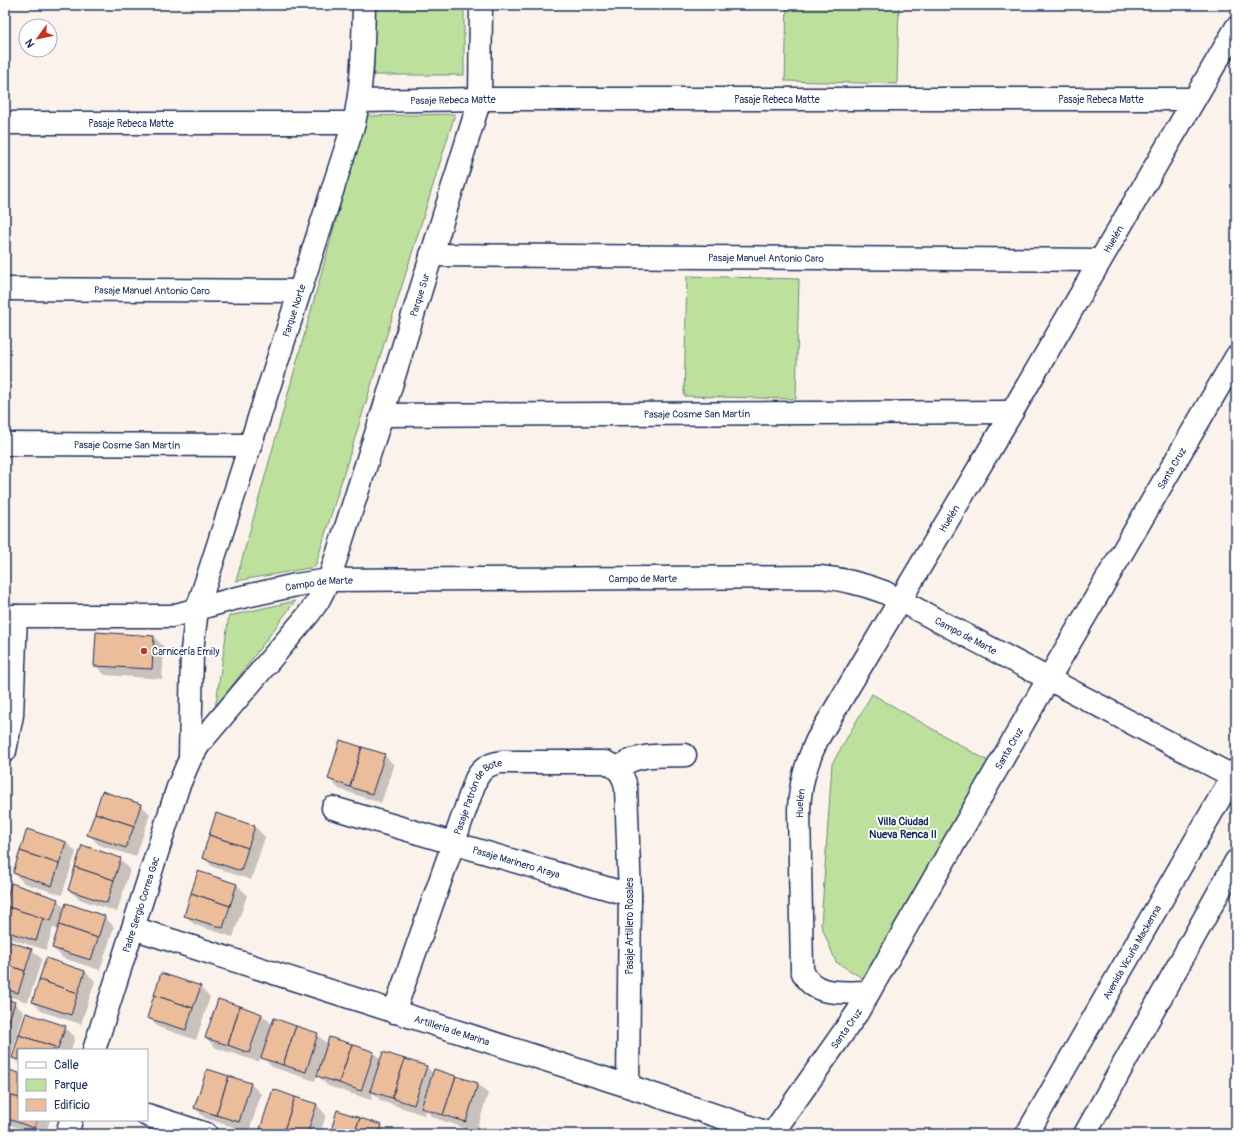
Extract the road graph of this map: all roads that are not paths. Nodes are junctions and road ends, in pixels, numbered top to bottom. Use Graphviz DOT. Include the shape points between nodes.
graph roads {
  1 [pos="364,5"];
  2 [pos="481,5"];
  3 [pos="1236,28"];
  4 [pos="480,99"];
  5 [pos="1194,99"];
  6 [pos="359,101"];
  7 [pos="354,122"];
  8 [pos="5,123"];
  9 [pos="431,255"];
  10 [pos="1100,260"];
  11 [pos="5,289"];
  12 [pos="299,291"];
  13 [pos="1236,357"];
  14 [pos="1012,412"];
  15 [pos="382,414"];
  16 [pos="5,444"];
  17 [pos="250,445"];
  18 [pos="329,580"];
  19 [pos="899,600"];
  20 [pos="197,610"];
  21 [pos="10,616"];
  22 [pos="1048,679"];
  23 [pos="5,752"];
  24 [pos="685,755"];
  25 [pos="190,759"];
  26 [pos="617,769"];
  27 [pos="1235,775"];
  28 [pos="333,808"];
  29 [pos="453,844"];
  30 [pos="1236,861"];
  31 [pos="630,895"];
  32 [pos="133,928"];
  33 [pos="869,992"];
  34 [pos="394,1012"];
  35 [pos="94,1049"];
  36 [pos="628,1086"];
  37 [pos="148,1115"];
  38 [pos="71,1121"];
  39 [pos="67,1134"];
  40 [pos="206,1134"];
  41 [pos="771,1134"];
  42 [pos="1027,1134"];
  43 [pos="1085,1134"];
  1 -- 6 [label="street, Parque Norte"];
  2 -- 4 [label="street, Parque Sur"];
  3 -- 5 [label="street, Huelén"];
  4 -- 5 [label="street, Pasaje Rebeca Matte"];
  4 -- 6 [label="street, Pasaje Rebeca Matte"];
  4 -- 9 [label="street, Parque Sur"];
  5 -- 10 [label="street, Huelén"];
  6 -- 7 [label="street, Parque Norte"];
  7 -- 8 [label="street, Pasaje Rebeca Matte"];
  7 -- 12 [label="street, Parque Norte"];
  9 -- 10 [label="street, Pasaje Manuel Antonio Caro"];
  9 -- 15 [label="street, Parque Sur"];
  10 -- 14 [label="street, Huelén"];
  11 -- 12 [label="street, Pasaje Manuel Antonio Caro"];
  12 -- 17 [label="street, Parque Norte"];
  13 -- 22 [label="street, Santa Cruz"];
  14 -- 15 [label="street, Pasaje Cosme San Martín"];
  14 -- 19 [label="street, Huelén"];
  15 -- 18 [label="street, Parque Sur"];
  16 -- 17 [label="street, Pasaje Cosme San Martín"];
  17 -- 20 [label="street, Parque Norte"];
  18 -- 19 [label="street, Campo de Marte" via="820,577 837,578 869,586"];
  18 -- 20 [label="street, Campo de Marte" via="233,599"];
  18 -- 25 [label="street, Padre Sergio Correa Gac" via="308,615 212,728"];
  19 -- 22 [label="street, Campo de Marte"];
  19 -- 33 [label="street, Huelén" via="817,740 804,772 800,791 804,976 816,988 826,991"];
  20 -- 21 [label="street, Campo de Marte" via="172,616"];
  20 -- 25 [label="street, Padre Sergio Correa Gac" via="192,650"];
  21 -- 23 [label="street" via="12,715"];
  22 -- 27 [label="street, Campo de Marte"];
  22 -- 33 [label="street, Santa Cruz"];
  24 -- 26 [label="street" via="639,757"];
  25 -- 32 [label="street, Padre Sergio Correa Gac" via="178,787"];
  26 -- 29 [label="street, Pasaje Patrón de Bote" via="598,761 493,763 480,772 476,779"];
  26 -- 31 [label="street, Pasaje Artillero Rosales" via="625,781 626,788"];
  27 -- 42 [label="street, Avenida Vicuña Mackenna"];
  28 -- 29 [label="street, Pasaje Marinero Araya"];
  29 -- 31 [label="street, Pasaje Marinero Araya"];
  29 -- 34 [label="street, Pasaje Patrón de Bote"];
  30 -- 43 [label="street"];
  31 -- 36 [label="street, Pasaje Artillero Rosales"];
  32 -- 34 [label="street, Artillería de Marina"];
  32 -- 35 [label="street, Padre Sergio Correa Gac"];
  33 -- 41 [label="street, Santa Cruz" via="857,1013"];
  34 -- 36 [label="street, Artillería de Marina"];
  36 -- 41 [label="street, Artillería de Marina"];
  37 -- 40 [label="street"];
  38 -- 39 [label="street"];
}
